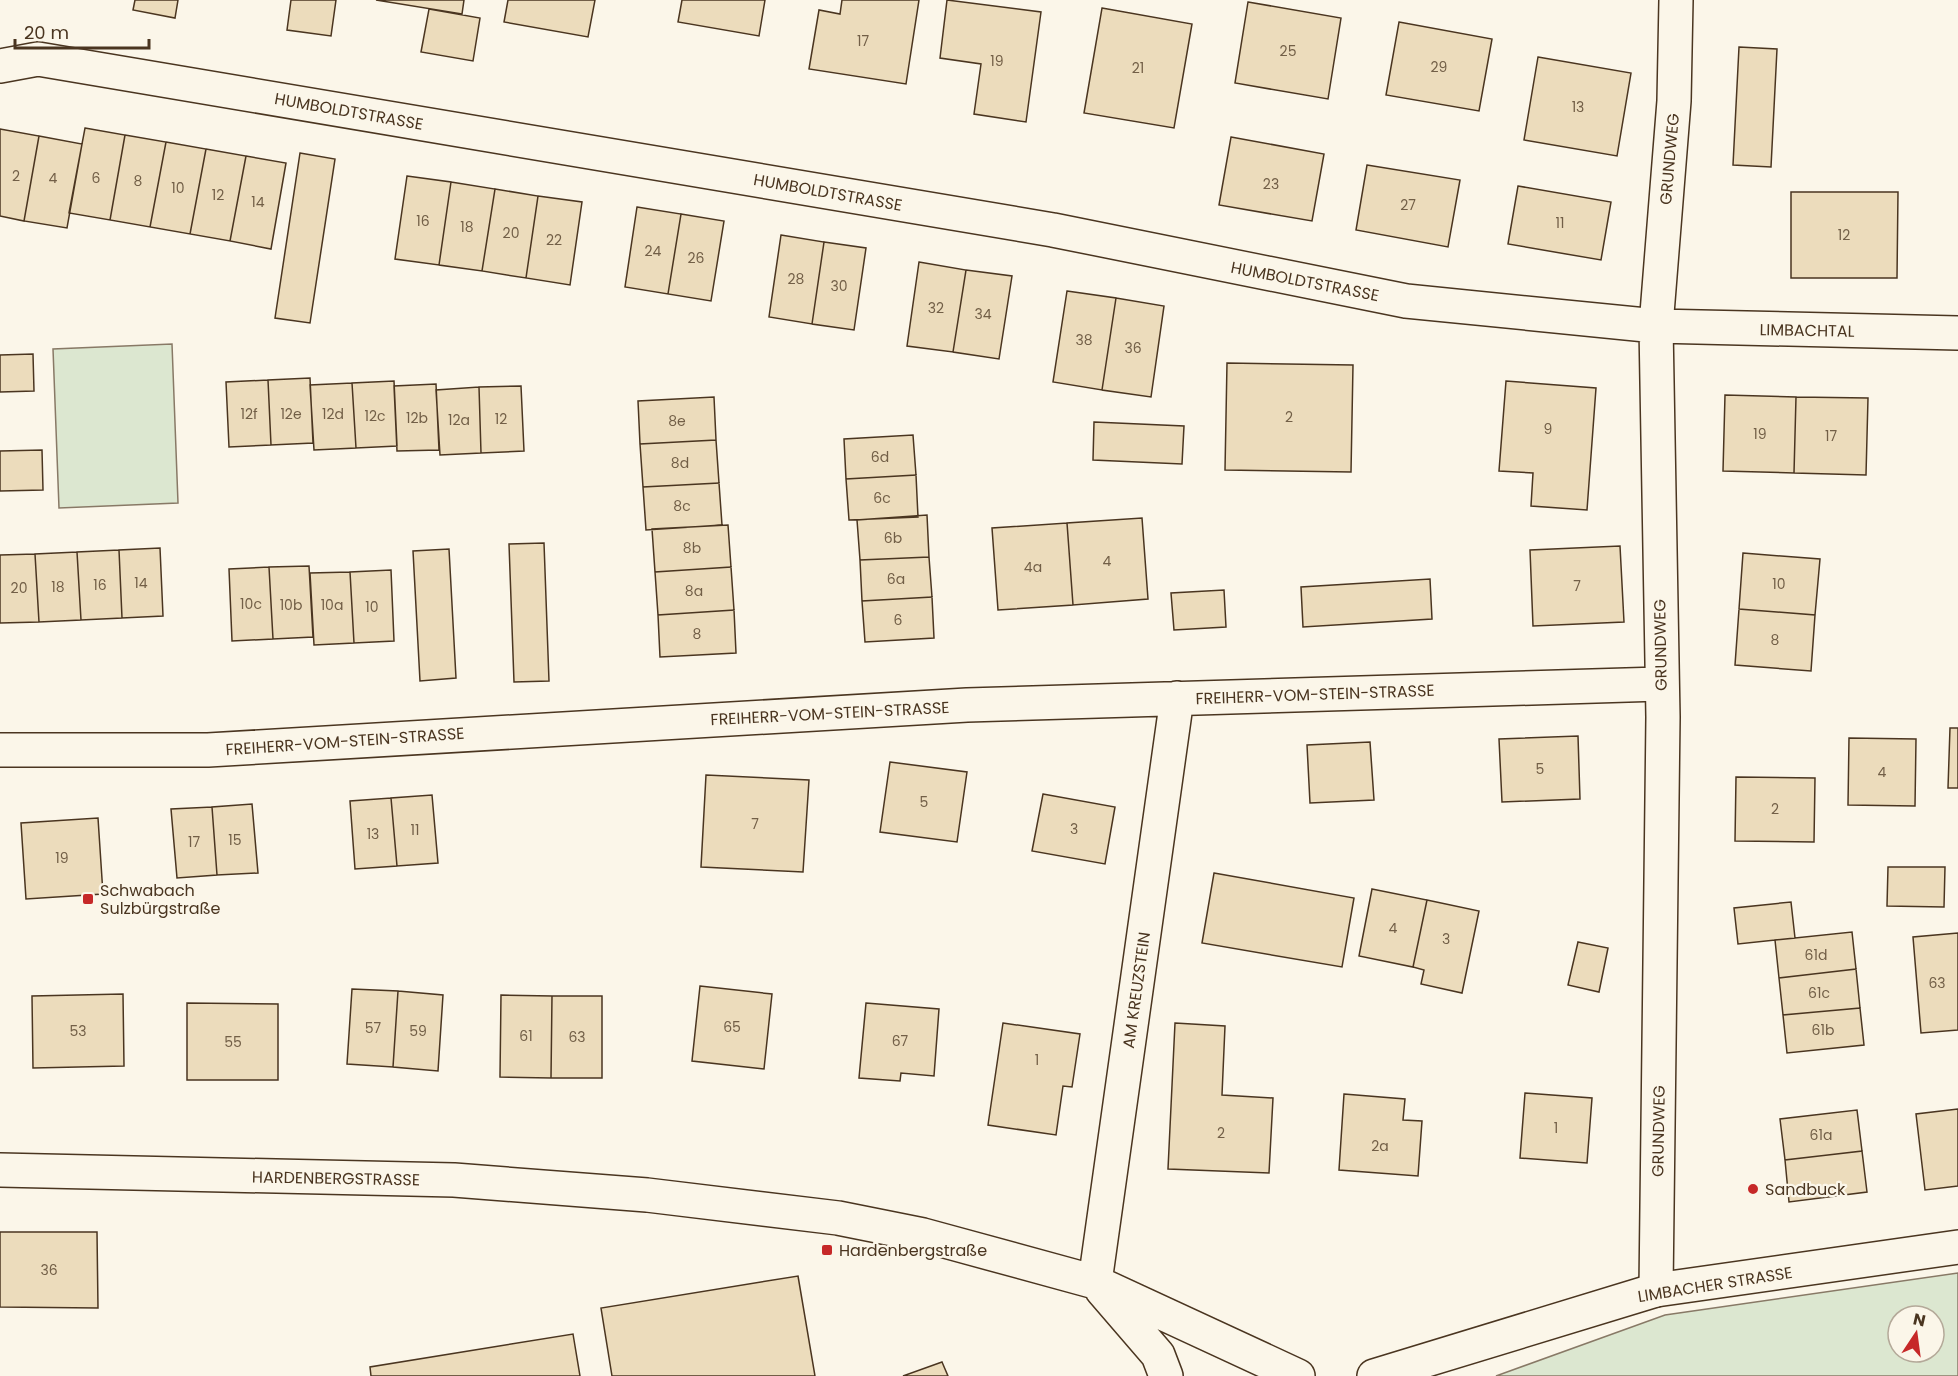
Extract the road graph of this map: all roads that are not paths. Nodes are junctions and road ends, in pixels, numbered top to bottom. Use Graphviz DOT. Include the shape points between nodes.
graph roads {
  1 [pos="1676,0"];
  2 [pos="0,66"];
  3 [pos="1656,326"];
  4 [pos="1958,333"];
  5 [pos="1660,684"];
  6 [pos="1177,698"];
  7 [pos="0,750"];
  8 [pos="0,1170"];
  9 [pos="1958,1247"];
  10 [pos="1095,1282"];
  11 [pos="1656,1290"];
  12 [pos="1166,1376"];
  13 [pos="1299,1376"];
  14 [pos="1374,1376"];
  1 -- 3 [label="street, GRUNDWEG" via="1674,101"];
  2 -- 3 [label="street, HUMBOLDTSTRASSE" via="38,59 50,61 1053,230 1406,301"];
  3 -- 4 [label="street, LIMBACHTAL"];
  3 -- 5 [label="street, GRUNDWEG"];
  5 -- 6 [label="street, FREIHERR-VOM-STEIN-STRASSE"];
  5 -- 11 [label="street, GRUNDWEG" via="1663,717"];
  6 -- 7 [label="street, FREIHERR-VOM-STEIN-STRASSE" via="943,706 208,750"];
  6 -- 10 [label="street, AM KREUZSTEIN"];
  8 -- 10 [label="street, HARDENBERGSTRASSE" via="454,1180 646,1195 848,1220 923,1235"];
  9 -- 11 [label="street, LIMBACHER STRASSE"];
  10 -- 12 [label="street" via="1158,1355"];
  10 -- 13 [label="street, HARDENBERGSTRASSE"];
  11 -- 14 [label="street, LIMBACHER STRASSE"];
}
